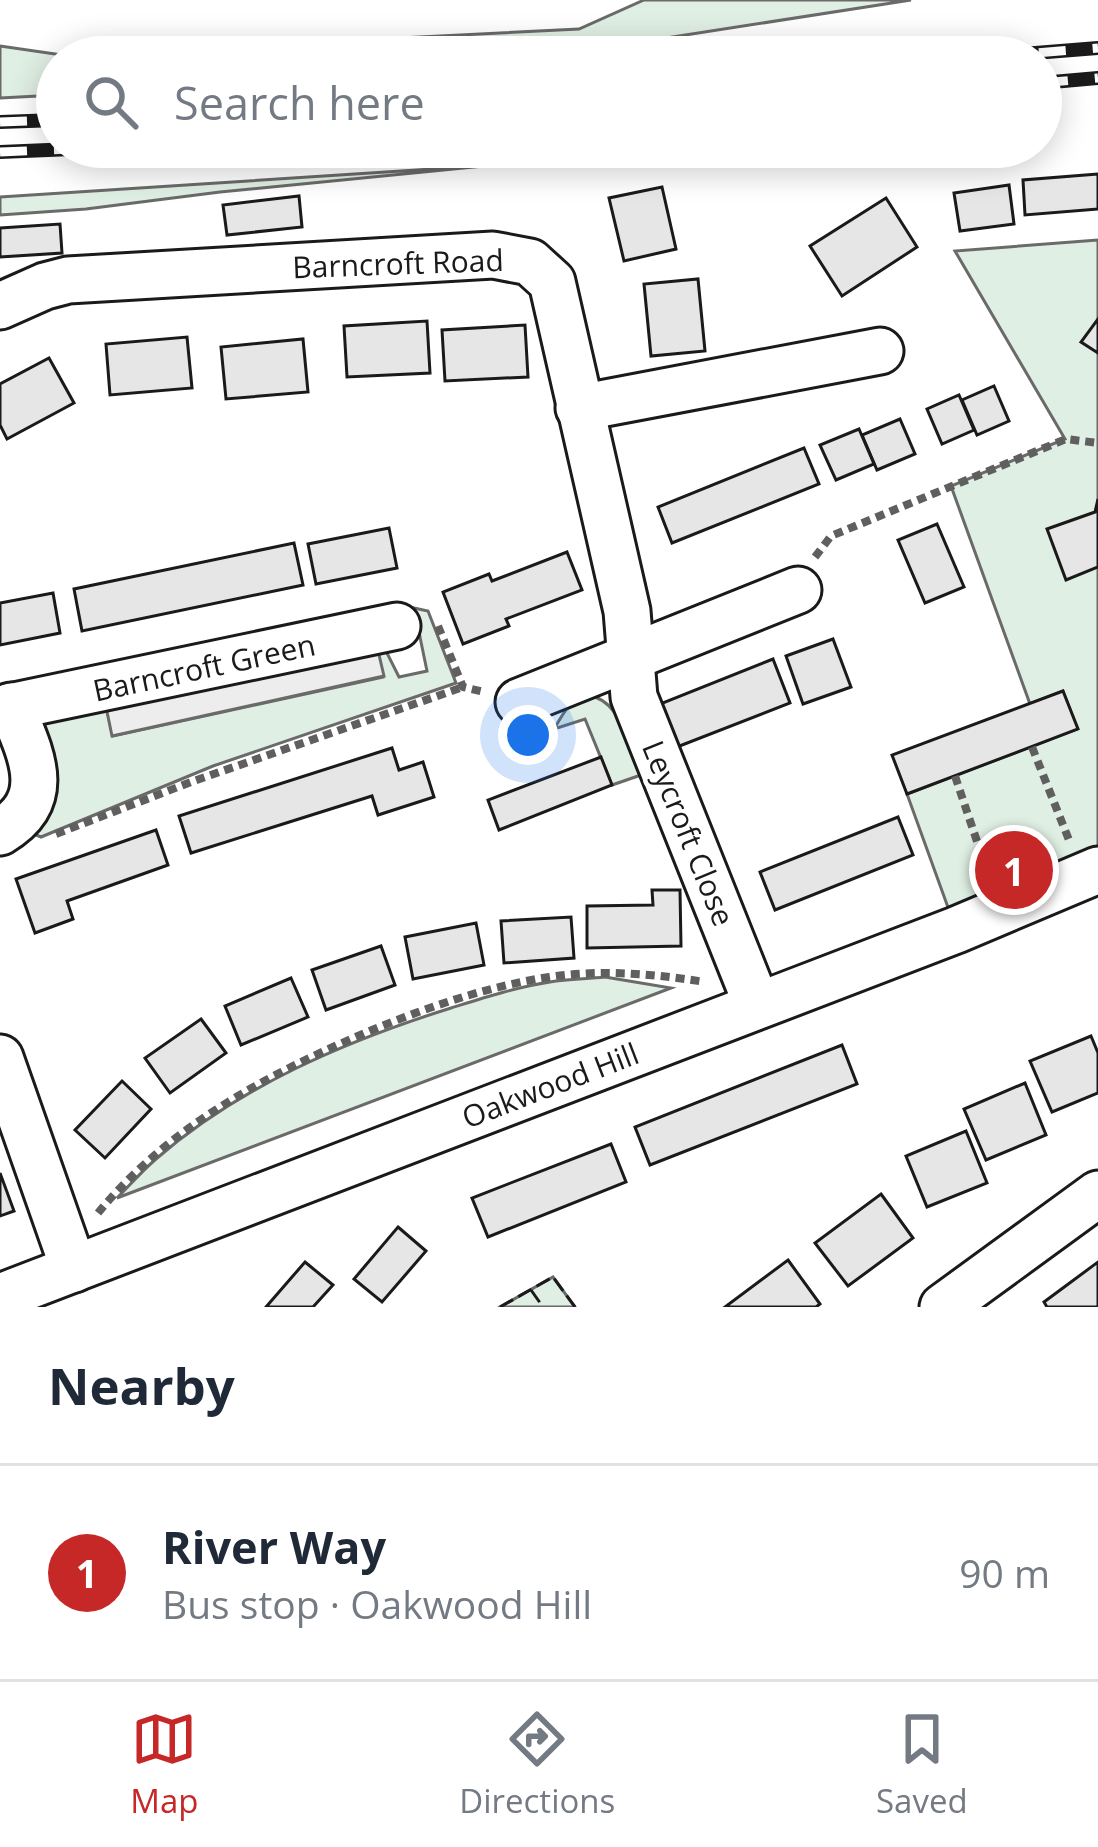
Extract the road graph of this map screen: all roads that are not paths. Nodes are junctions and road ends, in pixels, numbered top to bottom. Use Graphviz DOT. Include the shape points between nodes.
graph roads {
  1 [pos="0,306"];
  2 [pos="880,351"];
  3 [pos="578,408"];
  4 [pos="798,590"];
  5 [pos="397,626"];
  6 [pos="631,658"];
  7 [pos="519,702"];
  8 [pos="5,707"];
  9 [pos="3,831"];
  10 [pos="1091,873"];
  11 [pos="758,1005"];
  12 [pos="0,1058"];
  13 [pos="1098,1194"];
  14 [pos="74,1269"];
  15 [pos="0,1297"];
  16 [pos="943,1307"];
  1 -- 3 [label="street, Barncroft Road" via="68,280 493,255 530,262 552,282"];
  2 -- 3 [label="street"];
  3 -- 6 [label="street, Barncroft Road" via="627,610"];
  4 -- 6 [label="street"];
  5 -- 8 [label="street, Barncroft Green"];
  6 -- 7 [label="street"];
  6 -- 11 [label="street, Leycroft Close" via="634,697"];
  8 -- 9 [label="street, Barncroft Green" via="33,758 35,784 26,809"];
  10 -- 11 [label="street, Oakwood Hill"];
  11 -- 14 [label="street, Oakwood Hill"];
  12 -- 14 [label="street"];
  13 -- 16 [label="street"];
  14 -- 15 [label="street, Oakwood Hill"];
}
